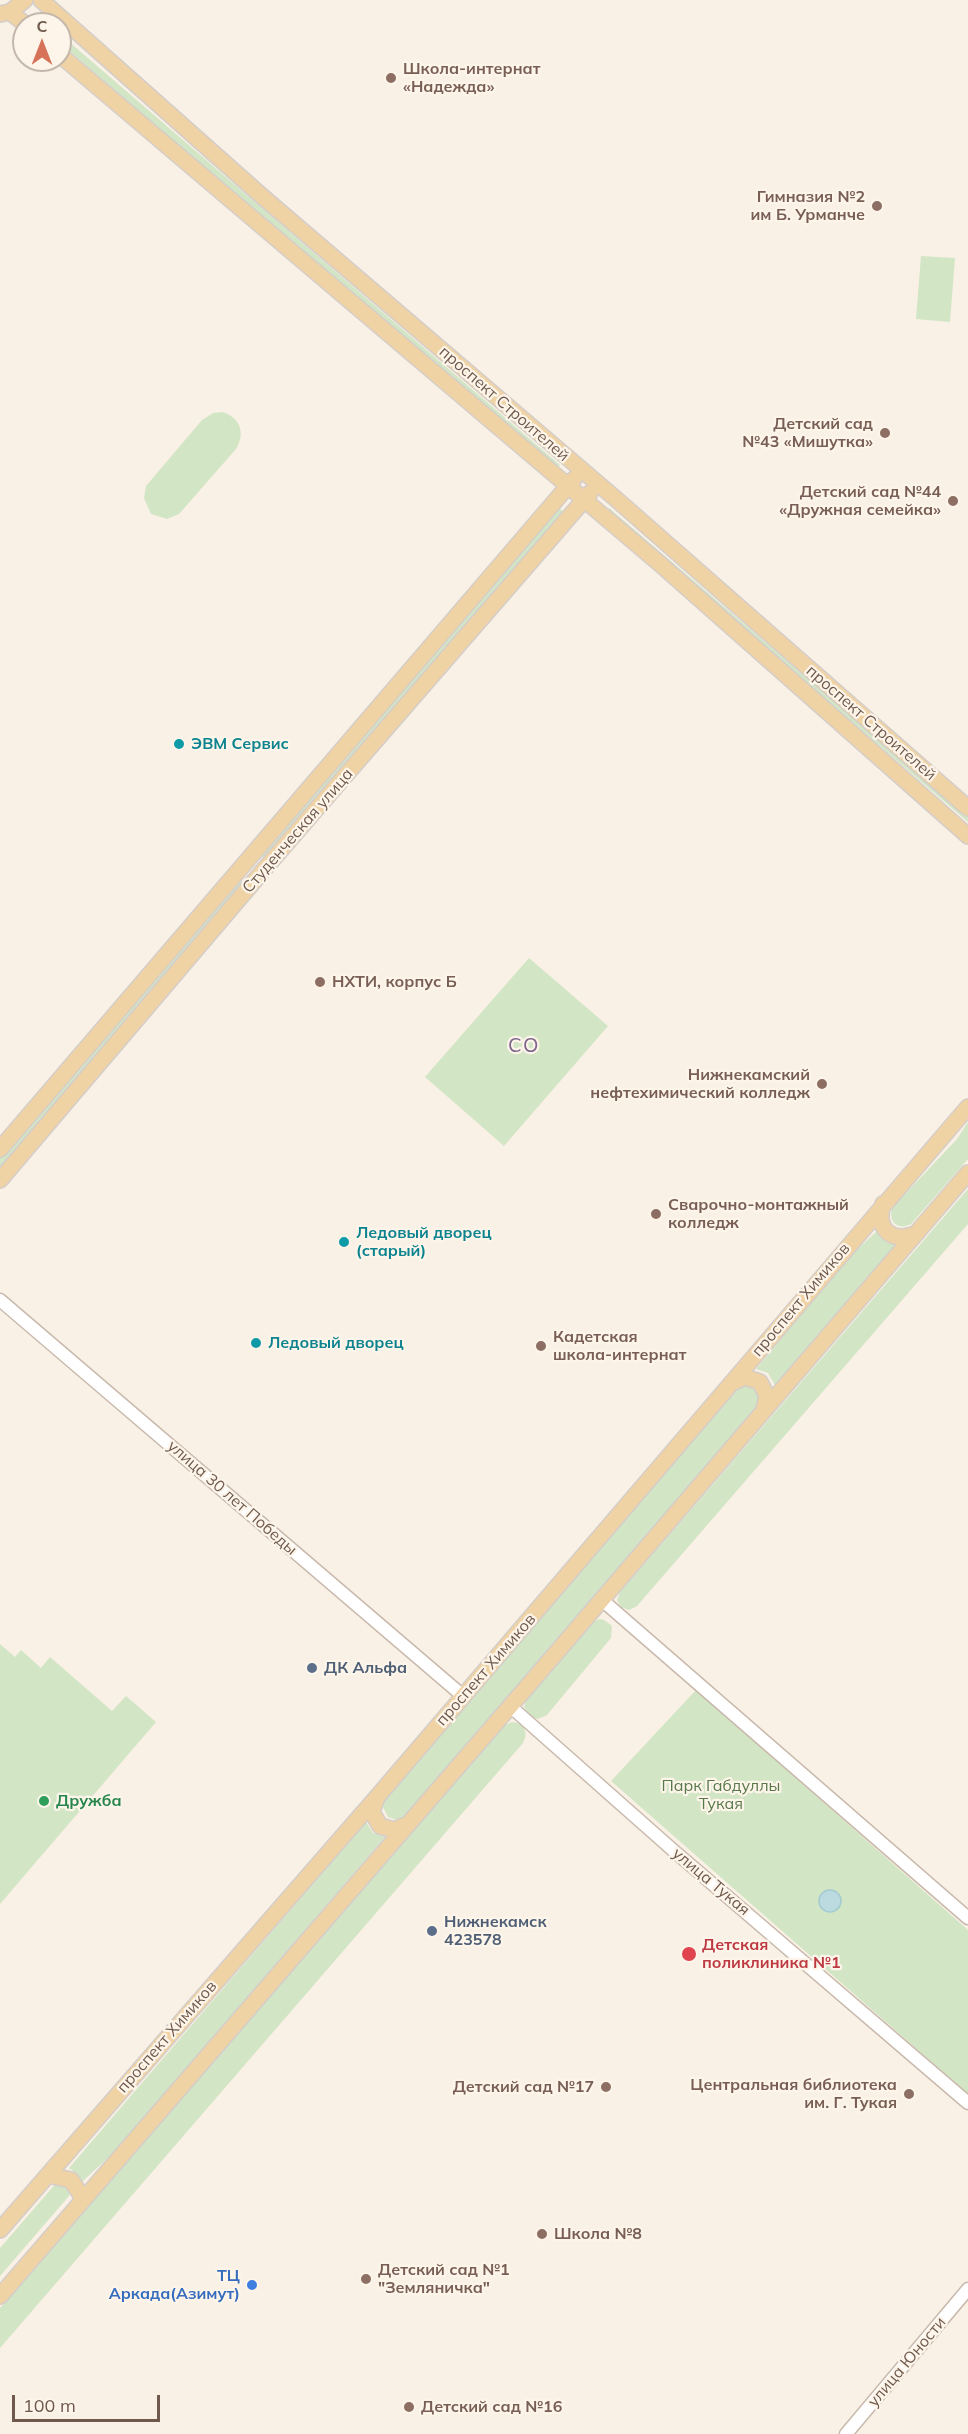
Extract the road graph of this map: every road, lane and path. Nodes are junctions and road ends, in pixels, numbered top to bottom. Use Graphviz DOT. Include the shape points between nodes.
graph roads {
  1 [pos="26,0"];
  2 [pos="41,0"];
  3 [pos="5,13"];
  4 [pos="72,65"];
  5 [pos="581,470"];
  6 [pos="598,484"];
  7 [pos="568,486"];
  8 [pos="585,500"];
  9 [pos="968,808"];
  10 [pos="968,836"];
  11 [pos="252,856"];
  12 [pos="267,866"];
  13 [pos="239,872"];
  14 [pos="254,882"];
  15 [pos="968,1107"];
  16 [pos="0,1149"];
  17 [pos="968,1173"];
  18 [pos="0,1180"];
  19 [pos="883,1204"];
  20 [pos="917,1233"];
  21 [pos="0,1300"];
  22 [pos="730,1384"];
  23 [pos="763,1412"];
  24 [pos="602,1600"];
  25 [pos="463,1696"];
  26 [pos="510,1706"];
  27 [pos="377,1797"];
  28 [pos="408,1823"];
  29 [pos="968,1918"];
  30 [pos="968,2103"];
  31 [pos="48,2175"];
  32 [pos="81,2201"];
  33 [pos="0,2230"];
  34 [pos="968,2289"];
  35 [pos="0,2296"];
  36 [pos="846,2434"];
  1 -- 3 [label="main road"];
  2 -- 5 [label="main road, проспект Строителей"];
  4 -- 7 [label="main road, проспект Строителей"];
  5 -- 6 [label="main road, проспект Строителей"];
  5 -- 7 [label="main road, Студенческая улица"];
  6 -- 8 [label="main road, Студенческая улица"];
  6 -- 9 [label="main road, проспект Строителей"];
  7 -- 8 [label="main road, проспект Строителей"];
  7 -- 11 [label="main road, Студенческая улица"];
  8 -- 10 [label="main road, проспект Строителей"];
  8 -- 12 [label="main road, Студенческая улица"];
  11 -- 12 [label="main road"];
  11 -- 13 [label="main road, Студенческая улица"];
  12 -- 14 [label="main road, Студенческая улица"];
  13 -- 14 [label="main road" via="252,876"];
  13 -- 16 [label="main road, Студенческая улица"];
  14 -- 18 [label="main road, Студенческая улица"];
  15 -- 19 [label="main road, проспект Химиков"];
  17 -- 20 [label="main road"];
  19 -- 20 [label="main road" via="880,1217 888,1232 899,1238"];
  19 -- 22 [label="main road, проспект Химиков"];
  20 -- 23 [label="main road"];
  21 -- 25 [label="street, улица 30 лет Победы"];
  22 -- 23 [label="main road" via="745,1377 760,1382 767,1396"];
  22 -- 25 [label="main road, проспект Химиков"];
  23 -- 24 [label="main road"];
  24 -- 26 [label="main road"];
  24 -- 29 [label="street"];
  25 -- 27 [label="main road, проспект Химиков"];
  26 -- 28 [label="main road"];
  26 -- 30 [label="street, улица Тукая"];
  27 -- 28 [label="main road" via="372,1812 380,1826 394,1830"];
  27 -- 31 [label="main road, проспект Химиков"];
  28 -- 32 [label="main road"];
  31 -- 32 [label="main road" via="71,2180 81,2194"];
  31 -- 33 [label="main road, проспект Химиков"];
  32 -- 35 [label="main road"];
  34 -- 36 [label="street, улица Юности"];
}
